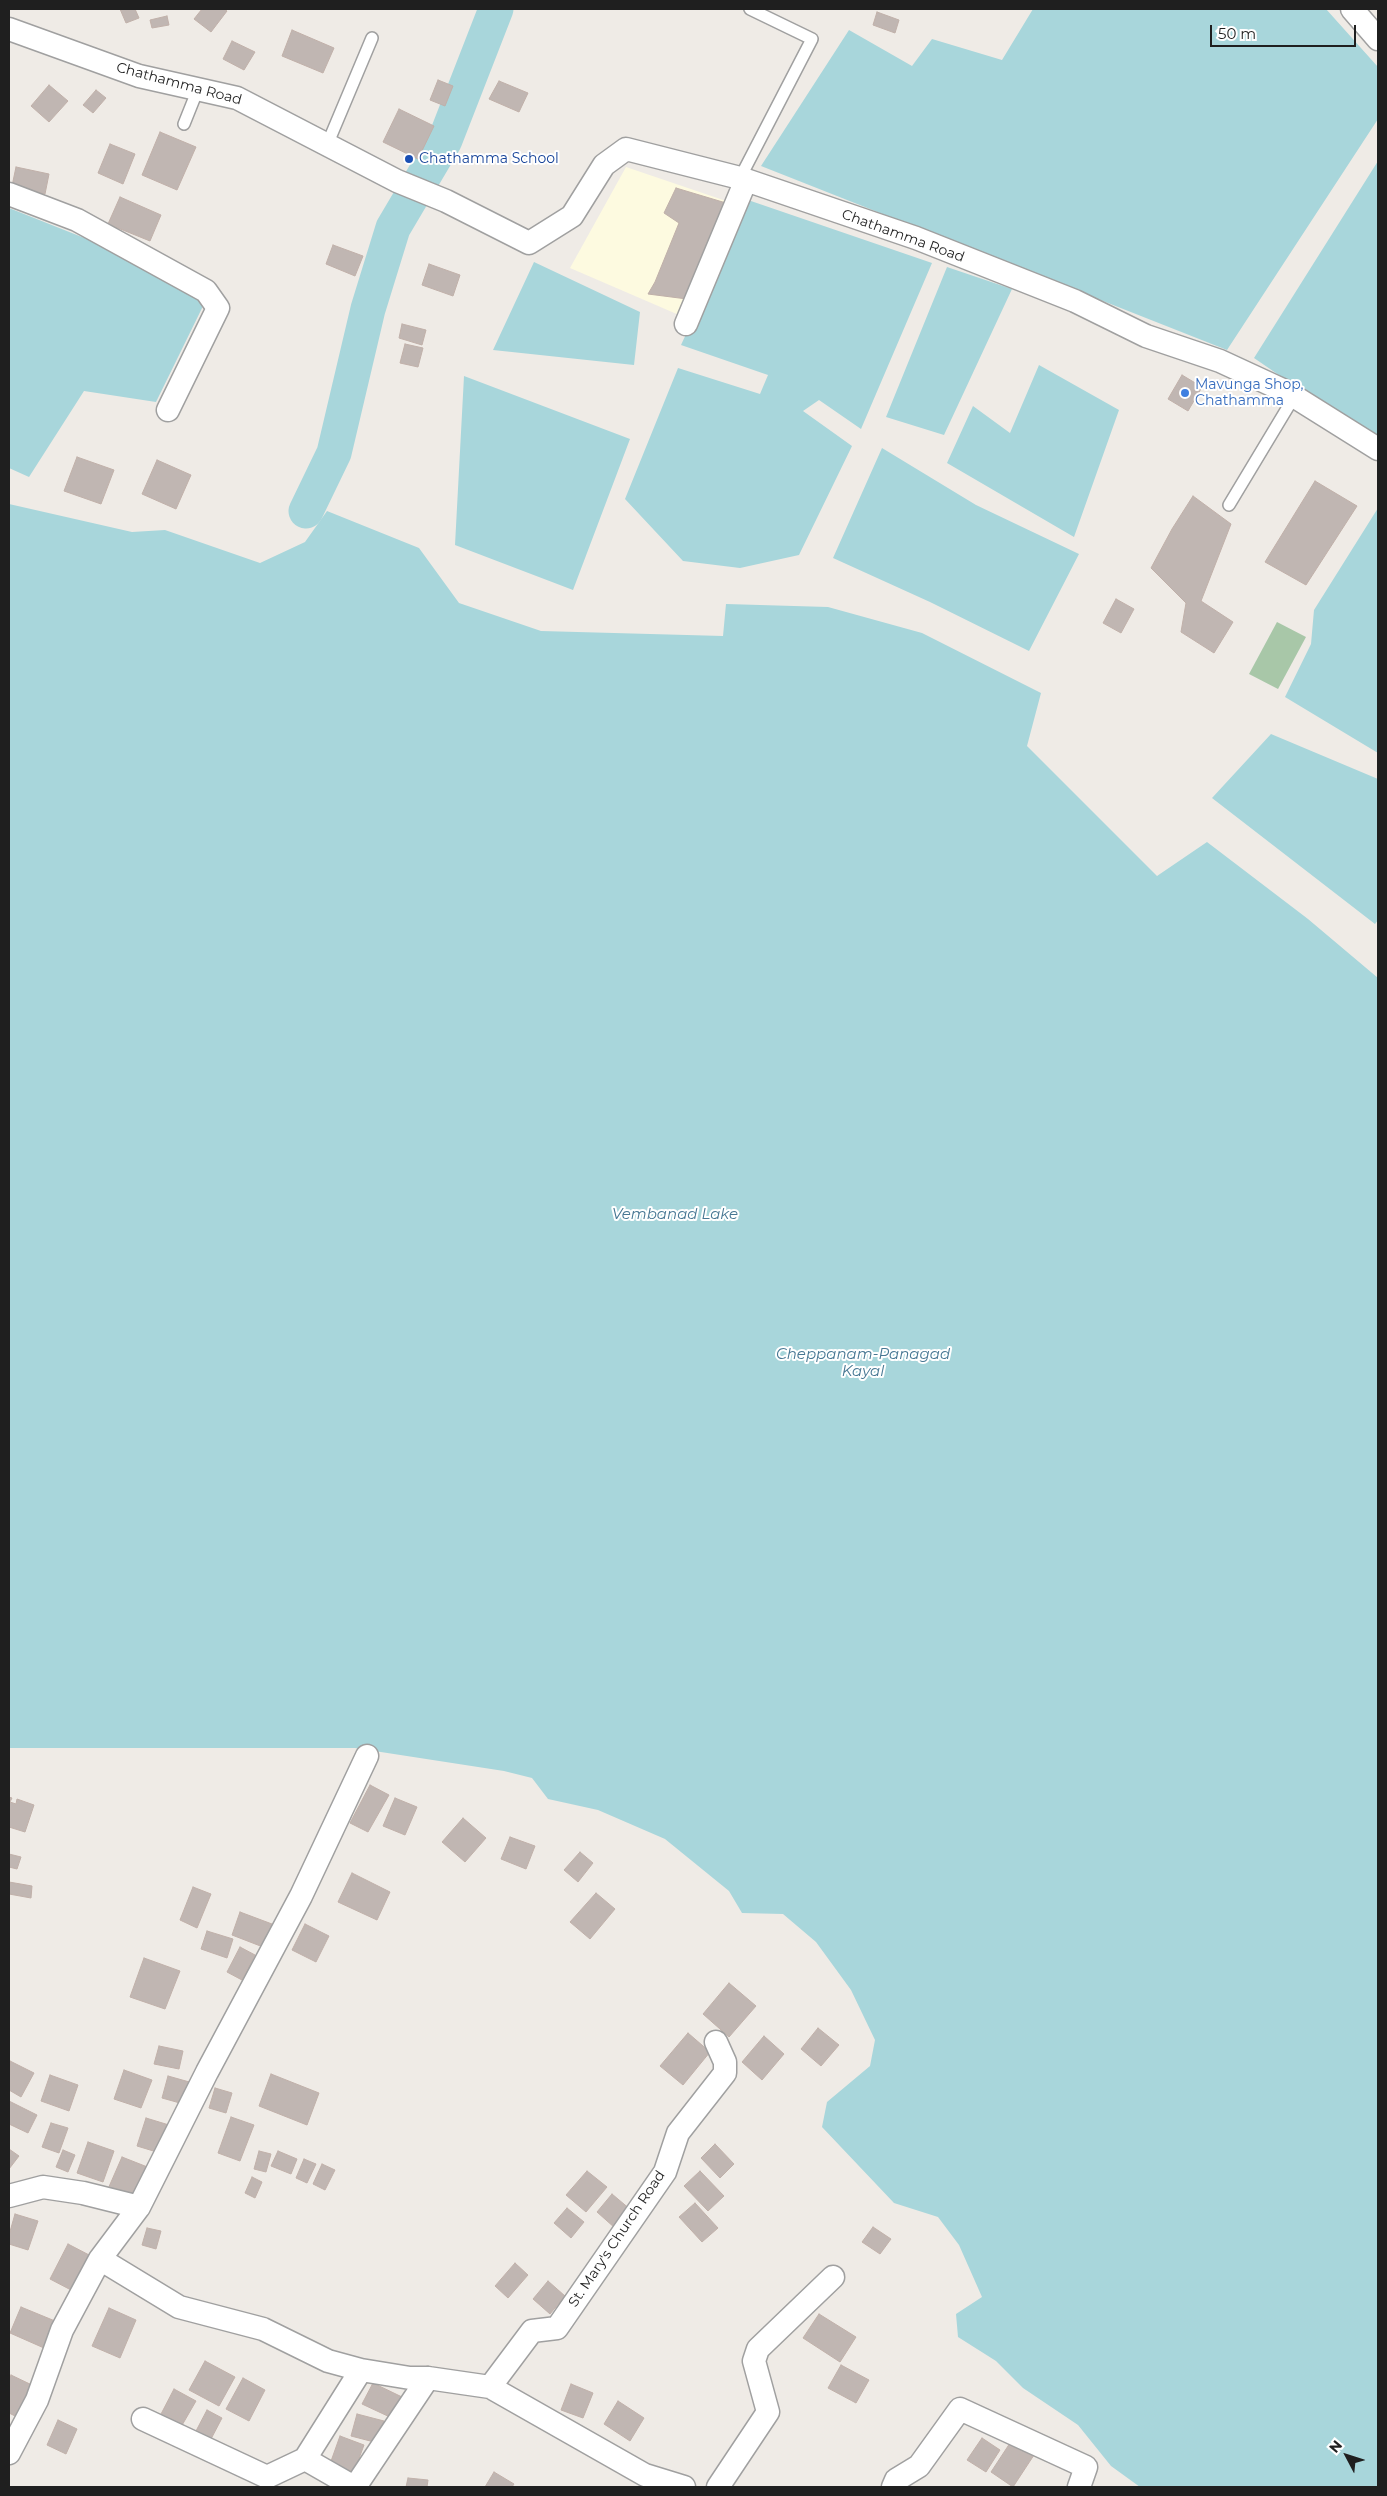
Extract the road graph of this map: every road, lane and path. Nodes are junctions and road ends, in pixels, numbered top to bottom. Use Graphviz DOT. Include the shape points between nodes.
graph roads {
  1 [pos="750,9"];
  2 [pos="1352,9"];
  3 [pos="9,29"];
  4 [pos="372,38"];
  5 [pos="1378,39"];
  6 [pos="198,89"];
  7 [pos="184,124"];
  8 [pos="327,145"];
  9 [pos="743,179"];
  10 [pos="9,194"];
  11 [pos="686,324"];
  12 [pos="1294,397"];
  13 [pos="168,410"];
  14 [pos="1378,449"];
  15 [pos="1229,505"];
  16 [pos="367,1756"];
  17 [pos="716,2042"];
  18 [pos="9,2196"];
  19 [pos="139,2208"];
  20 [pos="100,2259"];
  21 [pos="833,2277"];
  22 [pos="361,2370"];
  23 [pos="428,2378"];
  24 [pos="490,2387"];
  25 [pos="143,2419"];
  26 [pos="9,2453"];
  27 [pos="304,2460"];
  28 [pos="1082,2477"];
  29 [pos="355,2487"];
  30 [pos="684,2487"];
  31 [pos="718,2487"];
  32 [pos="893,2487"];
  1 -- 9 [label="lane" via="812,39"];
  2 -- 5 [label="street"];
  3 -- 6 [label="street, Chathamma Road" via="139,76"];
  4 -- 8 [label="lane"];
  6 -- 7 [label="lane"];
  6 -- 8 [label="street, Chathamma Road" via="238,98"];
  8 -- 9 [label="street, Chathamma Road" via="529,243 572,216 604,165 626,148"];
  9 -- 11 [label="street"];
  9 -- 12 [label="street, Chathamma Road" via="916,238 1075,301 1146,336 1220,360"];
  10 -- 13 [label="street" via="77,220 206,291 218,308"];
  12 -- 14 [label="street, Chathamma Road"];
  12 -- 15 [label="lane"];
  16 -- 19 [label="street" via="301,1896"];
  17 -- 24 [label="street, St. Mary's Church Road" via="725,2062 725,2073 678,2133 665,2172 557,2328 532,2331"];
  18 -- 19 [label="street" via="43,2187 83,2193"];
  19 -- 20 [label="street"];
  20 -- 22 [label="street" via="179,2307 263,2329 328,2361"];
  20 -- 26 [label="street" via="62,2330 37,2400"];
  21 -- 31 [label="street" via="758,2349 754,2360 768,2412"];
  22 -- 23 [label="street"];
  22 -- 27 [label="street"];
  23 -- 24 [label="street"];
  23 -- 29 [label="street"];
  24 -- 30 [label="street" via="645,2475"];
  25 -- 27 [label="street" via="267,2477"];
  27 -- 29 [label="street"];
  28 -- 32 [label="street" via="960,2409 919,2466 896,2480"];
}
